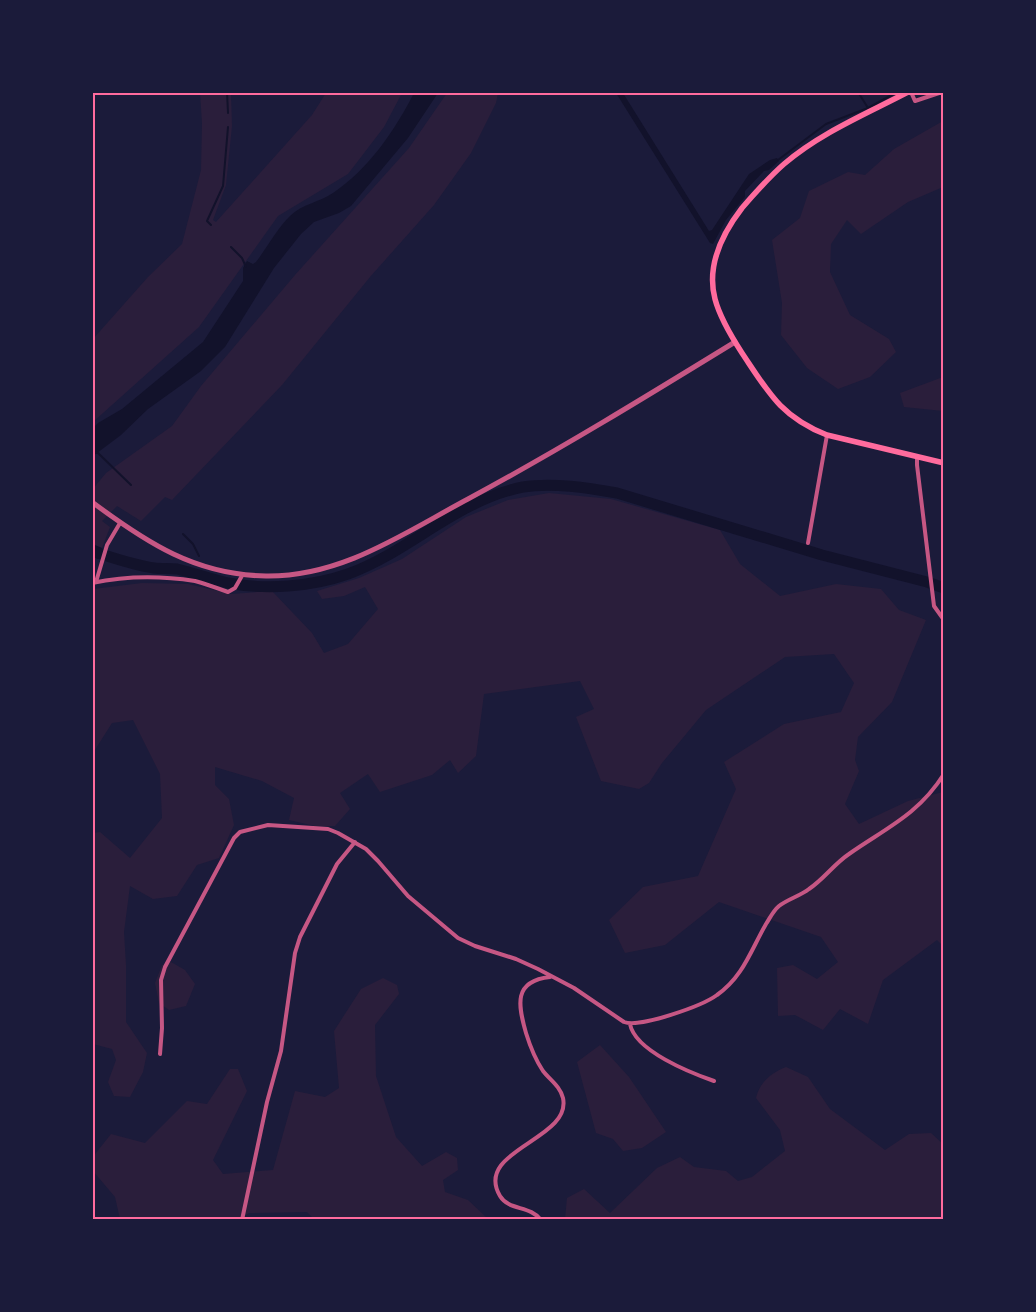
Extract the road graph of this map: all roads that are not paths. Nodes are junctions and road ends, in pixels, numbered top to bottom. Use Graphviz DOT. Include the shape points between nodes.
graph roads {
  1 [pos="910,92"];
  2 [pos="942,92"];
  3 [pos="735,342"];
  4 [pos="827,435"];
  5 [pos="917,458"];
  6 [pos="944,463"];
  7 [pos="92,502"];
  8 [pos="120,523"];
  9 [pos="808,543"];
  10 [pos="242,577"];
  11 [pos="94,583"];
  12 [pos="944,620"];
  13 [pos="944,774"];
  14 [pos="355,842"];
  15 [pos="551,977"];
  16 [pos="630,1024"];
  17 [pos="160,1054"];
  18 [pos="714,1082"];
  19 [pos="242,1220"];
  20 [pos="541,1220"];
  1 -- 2 [label="street" via="916,101"];
  1 -- 3 [label="main road" via="803,150 760,187 730,223 716,253 713,279 715,298"];
  3 -- 4 [label="main road" via="780,407 794,419"];
  3 -- 10 [label="street" via="564,445 368,553 334,566 294,575"];
  4 -- 5 [label="main road"];
  4 -- 9 [label="street"];
  5 -- 6 [label="main road"];
  5 -- 12 [label="street" via="934,606"];
  7 -- 8 [label="street"];
  8 -- 10 [label="street" via="172,554"];
  8 -- 11 [label="street"];
  10 -- 11 [label="street" via="228,592 172,578"];
  13 -- 16 [label="street" via="934,790 901,821 848,854 808,890 778,906 739,974 726,988 696,1006 647,1022"];
  14 -- 15 [label="street" via="378,861 408,896 458,938 516,959"];
  14 -- 17 [label="street" via="328,829 278,825 258,826 240,832 234,838 165,966 161,980"];
  14 -- 19 [label="street" via="337,864 295,953 282,1051 267,1102"];
  15 -- 16 [label="street"];
  15 -- 20 [label="street" via="539,978 527,985 520,996 520,1010 537,1061 563,1096 562,1111 550,1127 506,1160 495,1177 504,1201 533,1212"];
  16 -- 18 [label="street" via="633,1035 647,1048"];
}
